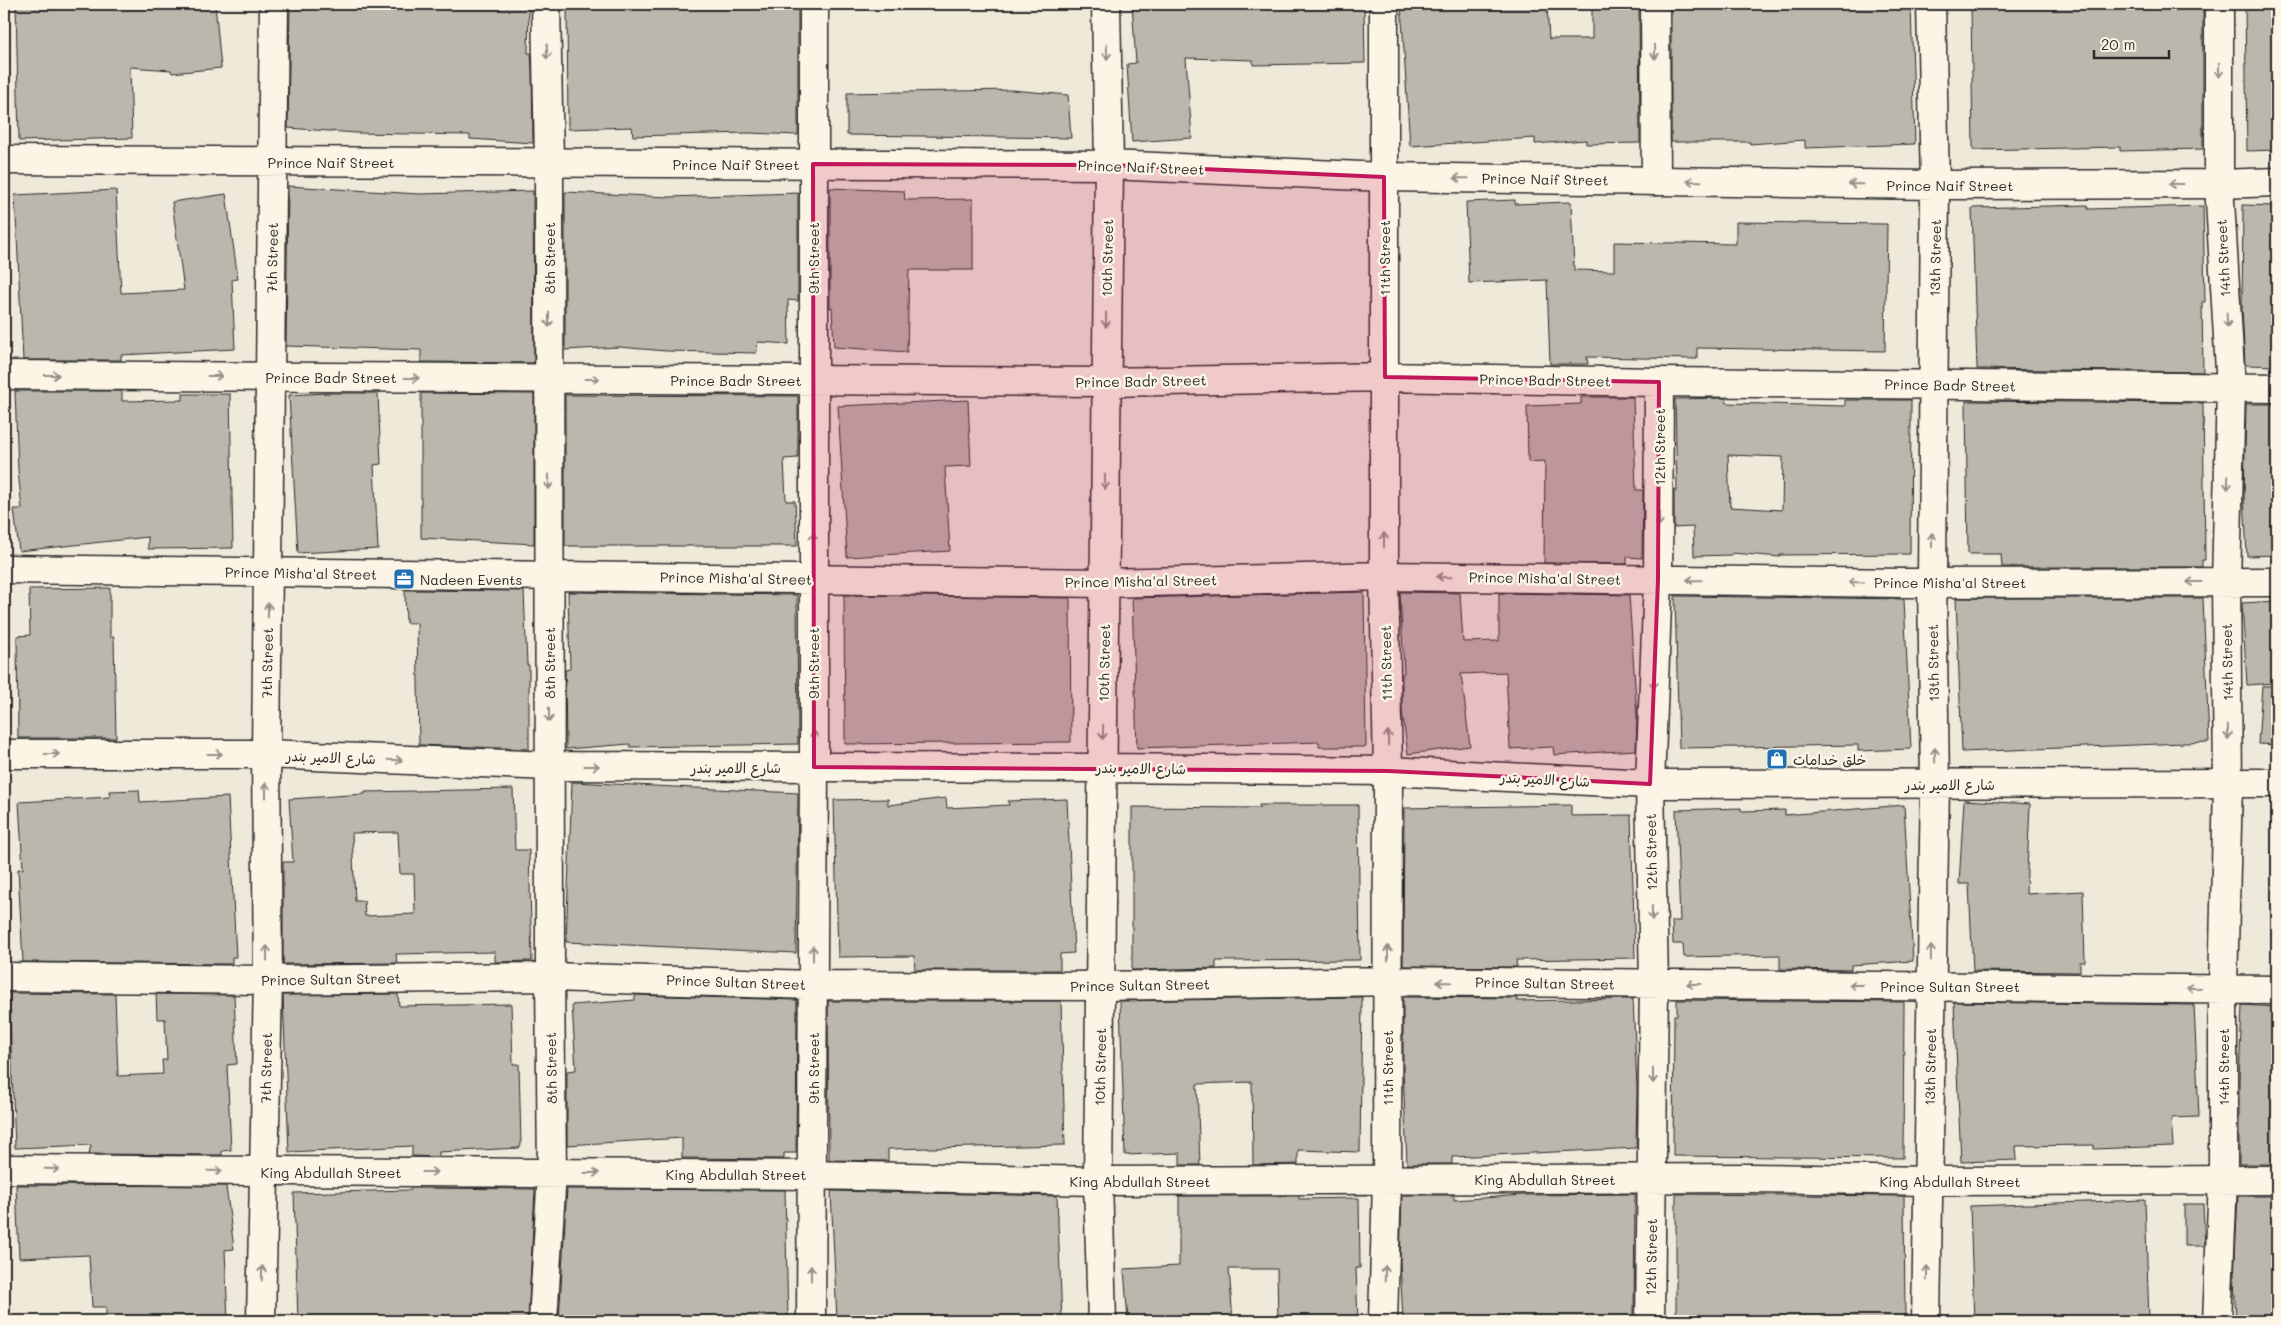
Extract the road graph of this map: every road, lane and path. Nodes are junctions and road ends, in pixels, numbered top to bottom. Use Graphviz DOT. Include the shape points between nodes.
graph roads {
  1 [pos="274,4"];
  2 [pos="546,4"];
  3 [pos="814,4"];
  4 [pos="1106,4"];
  5 [pos="1384,4"];
  6 [pos="1655,4"];
  7 [pos="1931,4"];
  8 [pos="2219,4"];
  9 [pos="4,160"];
  10 [pos="273,162"];
  11 [pos="549,163"];
  12 [pos="813,164"];
  13 [pos="1108,165"];
  14 [pos="1384,177"];
  15 [pos="1656,181"];
  16 [pos="2277,182"];
  17 [pos="2219,184"];
  18 [pos="1936,185"];
  19 [pos="4,375"];
  20 [pos="270,377"];
  21 [pos="1385,377"];
  22 [pos="549,378"];
  23 [pos="813,381"];
  24 [pos="1105,382"];
  25 [pos="1659,382"];
  26 [pos="1933,385"];
  27 [pos="2231,388"];
  28 [pos="2277,388"];
  29 [pos="4,569"];
  30 [pos="269,572"];
  31 [pos="549,576"];
  32 [pos="1384,576"];
  33 [pos="813,579"];
  34 [pos="1658,580"];
  35 [pos="1932,581"];
  36 [pos="2226,582"];
  37 [pos="2277,582"];
  38 [pos="1105,583"];
  39 [pos="4,754"];
  40 [pos="266,754"];
  41 [pos="549,766"];
  42 [pos="814,767"];
  43 [pos="1103,768"];
  44 [pos="1388,771"];
  45 [pos="2277,783"];
  46 [pos="1650,784"];
  47 [pos="1935,784"];
  48 [pos="2228,784"];
  49 [pos="4,977"];
  50 [pos="550,977"];
  51 [pos="268,980"];
  52 [pos="1388,981"];
  53 [pos="1654,984"];
  54 [pos="813,985"];
  55 [pos="1100,986"];
  56 [pos="1931,986"];
  57 [pos="2223,988"];
  58 [pos="2277,990"];
  59 [pos="4,1169"];
  60 [pos="265,1172"];
  61 [pos="552,1173"];
  62 [pos="812,1175"];
  63 [pos="1652,1178"];
  64 [pos="2223,1180"];
  65 [pos="2277,1180"];
  66 [pos="1098,1181"];
  67 [pos="1387,1181"];
  68 [pos="1928,1181"];
  69 [pos="261,1321"];
  70 [pos="543,1321"];
  71 [pos="810,1321"];
  72 [pos="1102,1321"];
  73 [pos="1383,1321"];
  74 [pos="1650,1321"];
  75 [pos="1926,1321"];
  76 [pos="2217,1321"];
  1 -- 10 [label="street, 7th Street"];
  2 -- 11 [label="street, 8th Street, one-way"];
  3 -- 12 [label="street, 9th Street"];
  4 -- 13 [label="street, 10th Street, one-way"];
  5 -- 14 [label="street, 11th Street"];
  6 -- 15 [label="street, one-way"];
  7 -- 18 [label="street, 13th Street"];
  8 -- 17 [label="street, 14th Street, one-way"];
  9 -- 10 [label="street, Prince Naif Street"];
  10 -- 11 [label="street, Prince Naif Street"];
  10 -- 20 [label="street, 7th Street"];
  11 -- 12 [label="street, Prince Naif Street"];
  11 -- 22 [label="street, 8th Street, one-way"];
  12 -- 13 [label="street, Prince Naif Street"];
  12 -- 23 [label="street, 9th Street"];
  13 -- 14 [label="street, Prince Naif Street"];
  13 -- 24 [label="street, 10th Street, one-way"];
  15 -- 14 [label="street, Prince Naif Street, one-way"];
  14 -- 21 [label="street, 11th Street"];
  18 -- 15 [label="street, Prince Naif Street, one-way"];
  16 -- 17 [label="street, Prince Naif Street"];
  17 -- 18 [label="street, Prince Naif Street, one-way"];
  17 -- 27 [label="street, 14th Street, one-way"];
  18 -- 26 [label="street, 13th Street"];
  19 -- 20 [label="street, Prince Badr Street, one-way"];
  20 -- 22 [label="street, Prince Badr Street, one-way"];
  20 -- 30 [label="street, 7th Street"];
  21 -- 24 [label="street, Prince Badr Street"];
  21 -- 25 [label="street, Prince Badr Street"];
  32 -- 21 [label="street, 11th Street, one-way"];
  22 -- 23 [label="street, Prince Badr Street, one-way"];
  22 -- 31 [label="street, 8th Street, one-way"];
  23 -- 24 [label="street, Prince Badr Street"];
  33 -- 23 [label="street, 9th Street, one-way"];
  24 -- 38 [label="street, 10th Street, one-way"];
  25 -- 26 [label="street, Prince Badr Street"];
  25 -- 34 [label="street, 12th Street, one-way"];
  26 -- 27 [label="street, Prince Badr Street"];
  35 -- 26 [label="street, 13th Street, one-way"];
  27 -- 28 [label="street, Prince Badr Street"];
  27 -- 36 [label="street, 14th Street, one-way"];
  29 -- 30 [label="street, Prince Misha'al Street"];
  30 -- 31 [label="street, Prince Misha'al Street"];
  40 -- 30 [label="street, 7th Street, one-way"];
  31 -- 33 [label="street, Prince Misha'al Street"];
  31 -- 41 [label="street, 8th Street, one-way"];
  34 -- 32 [label="street, Prince Misha'al Street, one-way"];
  32 -- 38 [label="street, Prince Misha'al Street"];
  44 -- 32 [label="street, 11th Street, one-way"];
  33 -- 38 [label="street, Prince Misha'al Street"];
  42 -- 33 [label="street, 9th Street, one-way"];
  35 -- 34 [label="street, Prince Misha'al Street, one-way"];
  34 -- 46 [label="street, 12th Street, one-way"];
  36 -- 35 [label="street, Prince Misha'al Street, one-way"];
  47 -- 35 [label="street, 13th Street, one-way"];
  36 -- 37 [label="street, Prince Misha'al Street"];
  36 -- 48 [label="street, 14th Street, one-way"];
  38 -- 43 [label="street, 10th Street, one-way"];
  39 -- 40 [label="street, شارع الامير بندر, one-way"];
  40 -- 41 [label="street, شارع الامير بندر, one-way"];
  51 -- 40 [label="street, 7th Street, one-way"];
  41 -- 42 [label="street, شارع الامير بندر, one-way"];
  41 -- 50 [label="street, 8th Street"];
  42 -- 43 [label="street, شارع الامير بندر"];
  54 -- 42 [label="street, 9th Street, one-way"];
  43 -- 44 [label="street, شارع الامير بندر"];
  43 -- 55 [label="street, 10th Street"];
  44 -- 46 [label="street, شارع الامير بندر"];
  52 -- 44 [label="street, 11th Street, one-way"];
  45 -- 48 [label="street, شارع الامير بندر"];
  46 -- 47 [label="street, شارع الامير بندر"];
  46 -- 53 [label="street, 12th Street, one-way"];
  47 -- 48 [label="street, شارع الامير بندر"];
  56 -- 47 [label="street, 13th Street, one-way"];
  48 -- 57 [label="street, 14th Street"];
  49 -- 51 [label="street, Prince Sultan Street"];
  50 -- 51 [label="street, Prince Sultan Street"];
  50 -- 54 [label="street, Prince Sultan Street"];
  50 -- 61 [label="street, 8th Street"];
  51 -- 60 [label="street, 7th Street"];
  53 -- 52 [label="street, Prince Sultan Street, one-way"];
  52 -- 55 [label="street, Prince Sultan Street"];
  52 -- 67 [label="street, 11th Street"];
  56 -- 53 [label="street, Prince Sultan Street, one-way"];
  53 -- 63 [label="street, 12th Street, one-way"];
  54 -- 55 [label="street, Prince Sultan Street"];
  54 -- 62 [label="street, 9th Street"];
  55 -- 66 [label="street, 10th Street"];
  57 -- 56 [label="street, Prince Sultan Street, one-way"];
  56 -- 68 [label="street, 13th Street"];
  57 -- 58 [label="street, Prince Sultan Street"];
  57 -- 64 [label="street, 14th Street"];
  59 -- 60 [label="street, King Abdullah Street, one-way"];
  60 -- 61 [label="street, King Abdullah Street, one-way"];
  69 -- 60 [label="street, 7th Street, one-way"];
  61 -- 62 [label="street, King Abdullah Street, one-way"];
  61 -- 70 [label="street, 8th Street"];
  62 -- 66 [label="street, King Abdullah Street"];
  71 -- 62 [label="street, 9th Street, one-way"];
  63 -- 67 [label="street, King Abdullah Street"];
  63 -- 68 [label="street, King Abdullah Street"];
  63 -- 74 [label="street, 12th Street"];
  64 -- 65 [label="street, King Abdullah Street"];
  64 -- 68 [label="street, King Abdullah Street"];
  64 -- 76 [label="street, 14th Street"];
  66 -- 67 [label="street, King Abdullah Street"];
  66 -- 72 [label="street, 10th Street"];
  73 -- 67 [label="street, 11th Street, one-way"];
  75 -- 68 [label="street, 13th Street, one-way"];
}
